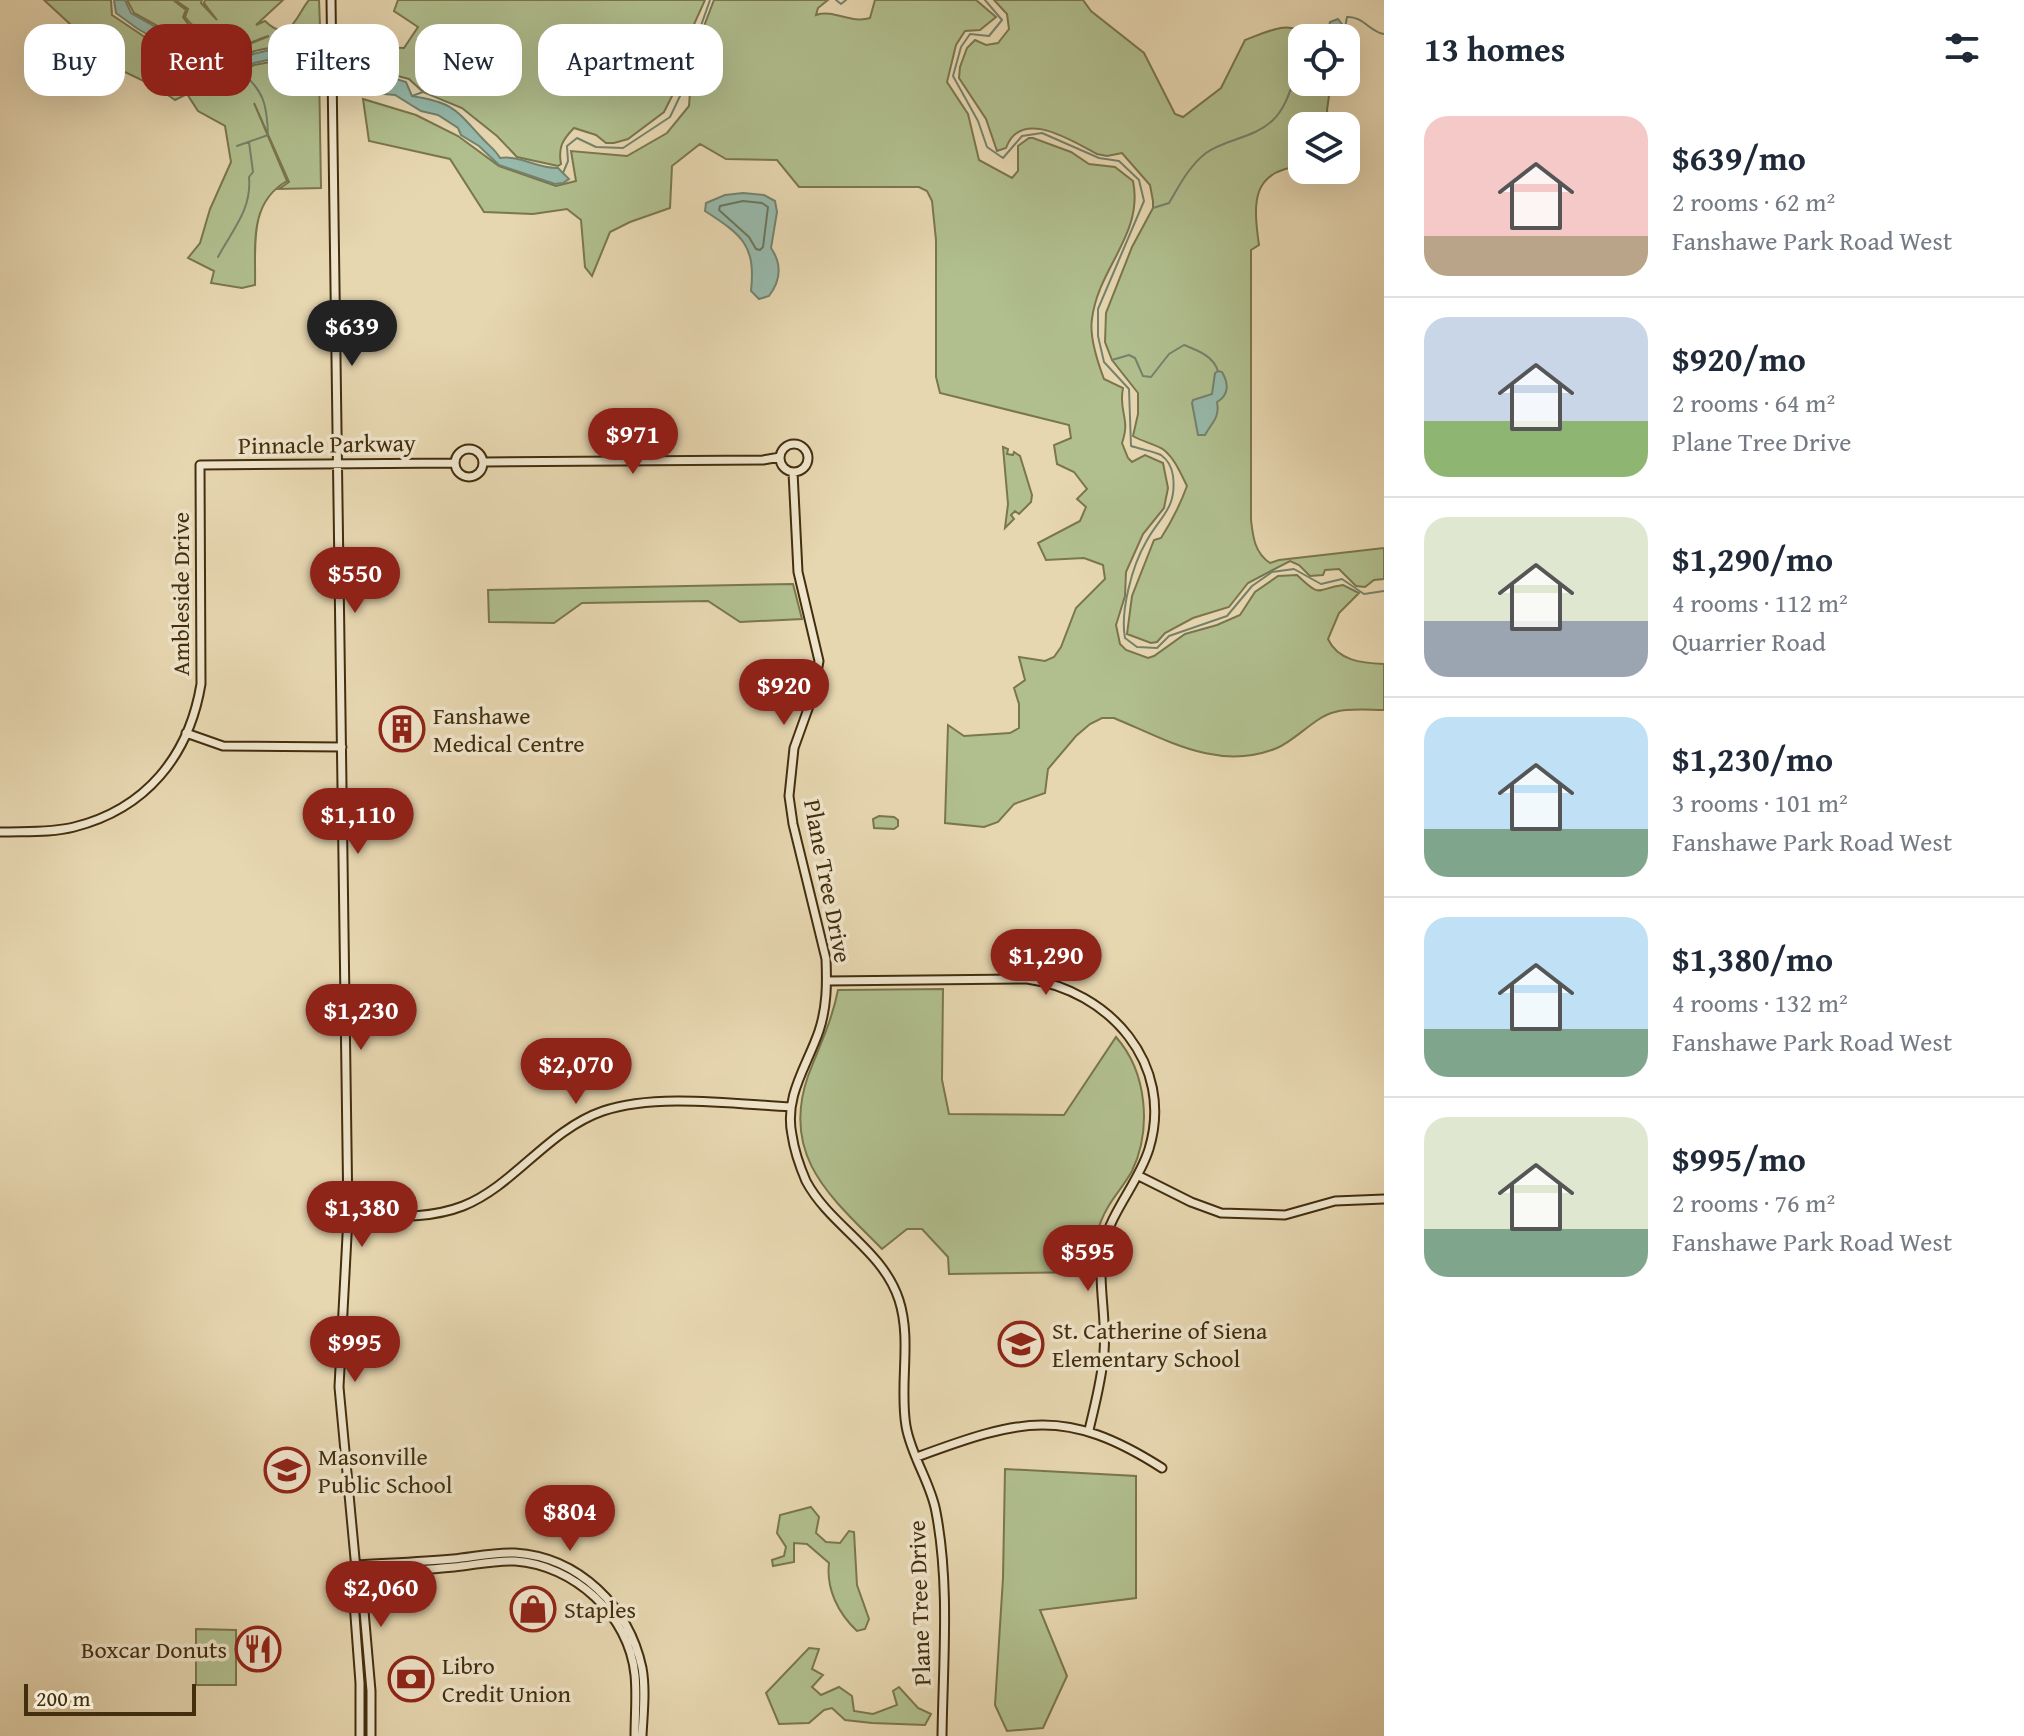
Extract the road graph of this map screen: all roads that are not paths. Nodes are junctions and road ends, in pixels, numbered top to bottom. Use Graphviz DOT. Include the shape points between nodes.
graph roads {
  1 [pos="331,0"];
  2 [pos="780,457"];
  3 [pos="484,462"];
  4 [pos="455,463"];
  5 [pos="338,464"];
  6 [pos="200,465"];
  7 [pos="793,472"];
  8 [pos="186,733"];
  9 [pos="342,747"];
  10 [pos="0,832"];
  11 [pos="827,981"];
  12 [pos="791,1107"];
  13 [pos="1139,1176"];
  14 [pos="1384,1199"];
  15 [pos="348,1217"];
  16 [pos="1089,1430"];
  17 [pos="917,1457"];
  18 [pos="1162,1468"];
  19 [pos="356,1573"];
  20 [pos="360,1736"];
  21 [pos="371,1736"];
  22 [pos="635,1736"];
  23 [pos="642,1736"];
  24 [pos="942,1736"];
  1 -- 5 [label="street"];
  2 -- 3 [label="street"];
  2 -- 7 [label="street" via="785,469"];
  2 -- 7 [label="street" via="789,445 805,450 807,463"];
  3 -- 4 [label="street" via="480,452 469,448 459,452"];
  3 -- 4 [label="street" via="481,472 471,477 459,473"];
  4 -- 5 [label="street, Pinnacle Parkway"];
  5 -- 6 [label="street, Pinnacle Parkway"];
  5 -- 9 [label="street"];
  6 -- 8 [label="street, Ambleside Drive" via="201,684"];
  7 -- 11 [label="street, Plane Tree Drive" via="798,572 819,661 794,748 789,796"];
  8 -- 9 [label="street" via="223,746"];
  8 -- 10 [label="street, Ambleside Drive" via="152,786 112,815 71,828"];
  9 -- 15 [label="street"];
  11 -- 12 [label="street, Plane Tree Drive" via="826,1007"];
  11 -- 13 [label="street" via="1027,979 1051,982 1090,999 1128,1035 1150,1084 1152,1132"];
  12 -- 15 [label="street" via="628,1103 567,1129 465,1205 420,1215"];
  12 -- 17 [label="street, Plane Tree Drive" via="791,1134 807,1181 876,1260 899,1299 906,1429"];
  13 -- 14 [label="street" via="1221,1213 1285,1215 1335,1201"];
  13 -- 16 [label="street" via="1104,1246 1104,1352"];
  15 -- 19 [label="street" via="339,1387"];
  16 -- 17 [label="street" via="1032,1423"];
  16 -- 18 [label="street"];
  17 -- 24 [label="street, Plane Tree Drive" via="936,1507 942,1565"];
  19 -- 20 [label="street"];
  19 -- 21 [label="street" via="362,1588"];
  19 -- 22 [label="street" via="514,1561 573,1581 608,1611 628,1647 635,1672"];
  19 -- 23 [label="street" via="514,1553 577,1574 614,1606 635,1644 642,1671"];
}
